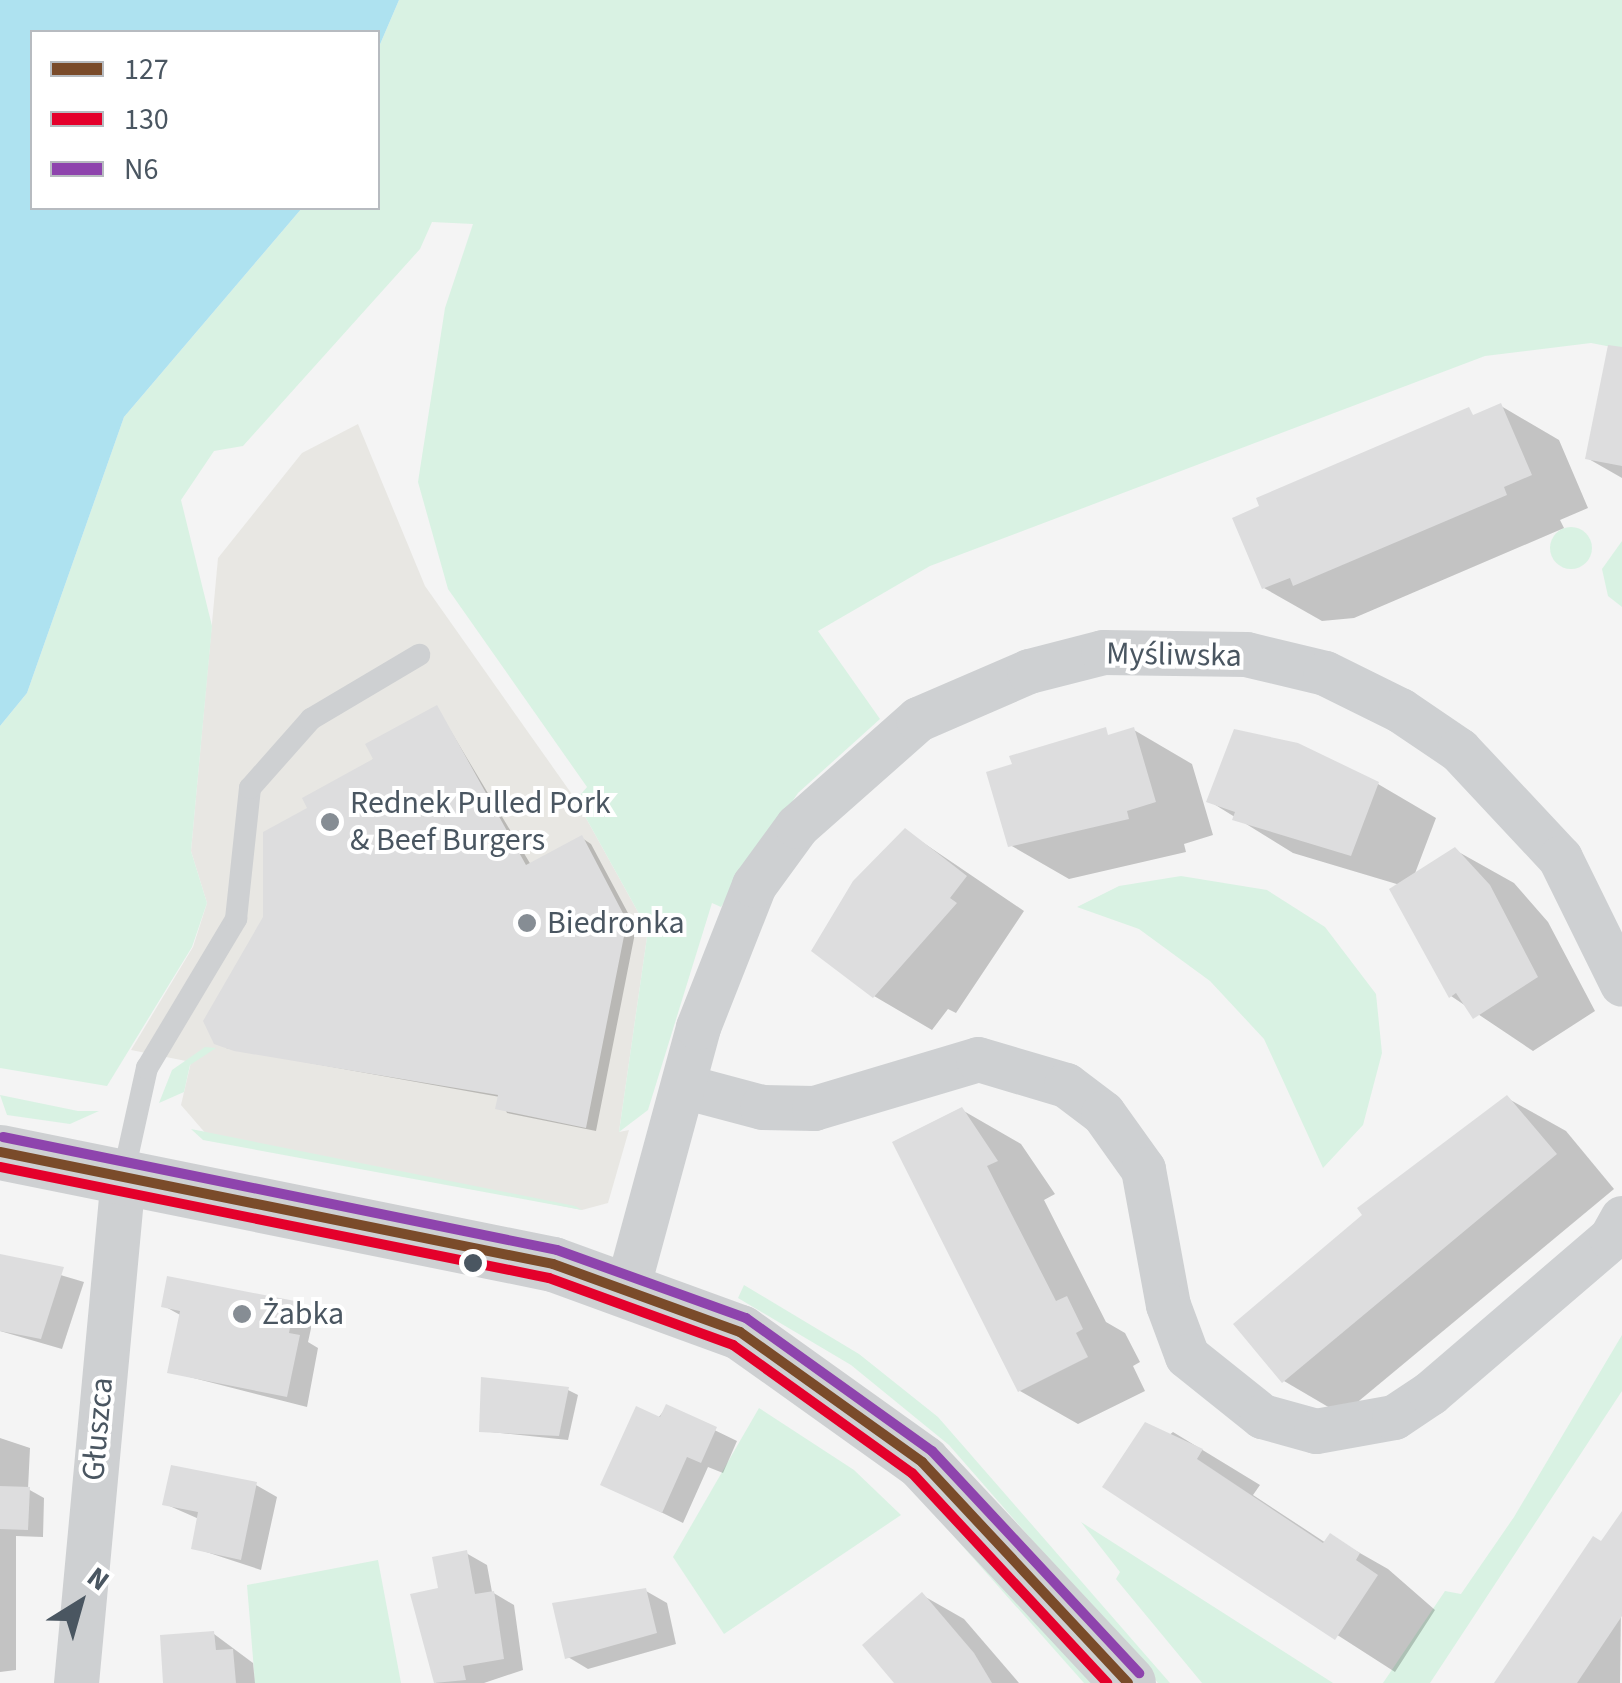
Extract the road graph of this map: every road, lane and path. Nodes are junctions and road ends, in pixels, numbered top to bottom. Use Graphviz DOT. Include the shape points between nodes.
graph roads {
  1 [pos="419,655"];
  2 [pos="1622,984"];
  3 [pos="684,1086"];
  4 [pos="0,1152"];
  5 [pos="123,1176"];
  6 [pos="1622,1218"];
  7 [pos="628,1285"];
  8 [pos="76,1683"];
  9 [pos="1128,1683"];
  1 -- 5 [label="lane" via="311,719 250,788 236,919 147,1068"];
  2 -- 3 [label="street, Myśliwska" via="1560,858 1459,750 1400,710 1325,674 1246,654 1103,652 1029,671 918,719 797,826 754,885 719,960"];
  3 -- 6 [label="street" via="762,1107 814,1108 978,1059 1066,1085 1102,1113 1143,1169 1187,1356 1262,1416 1316,1431 1394,1417 1430,1393 1611,1238"];
  3 -- 7 [label="street, Myśliwska"];
  4 -- 5 [label="street"];
  5 -- 7 [label="street"];
  5 -- 8 [label="street, Głuszca"];
  7 -- 9 [label="street" via="740,1332 874,1422 968,1504"];
}
